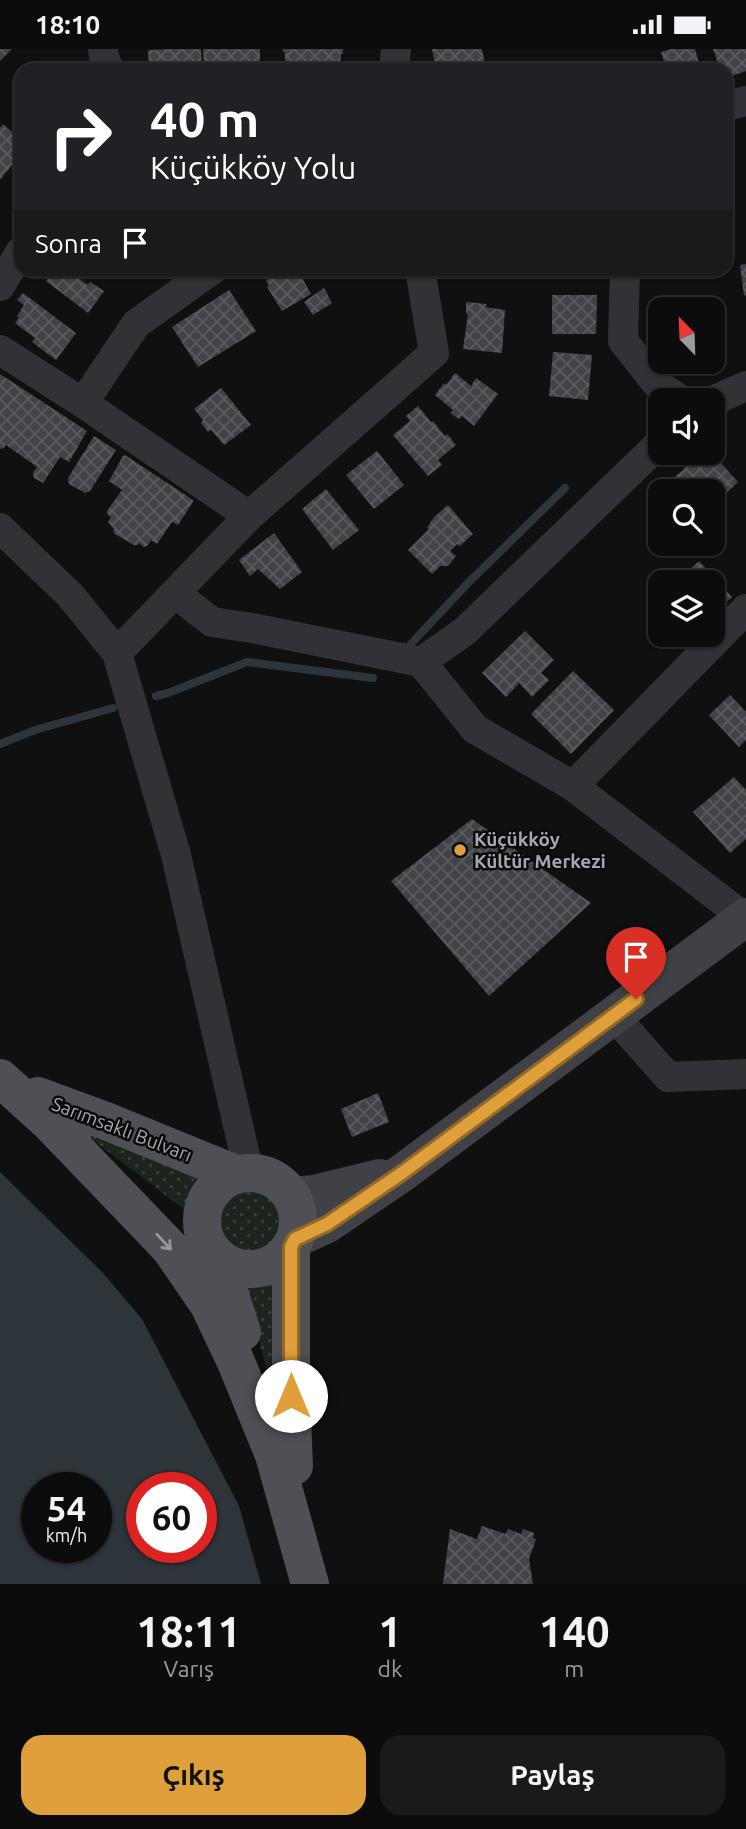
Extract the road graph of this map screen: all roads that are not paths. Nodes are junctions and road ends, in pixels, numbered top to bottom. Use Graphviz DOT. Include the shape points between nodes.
graph roads {
  1 [pos="14,263"];
  2 [pos="202,277"];
  3 [pos="421,277"];
  4 [pos="625,277"];
  5 [pos="0,286"];
  6 [pos="0,350"];
  7 [pos="746,386"];
  8 [pos="663,388"];
  9 [pos="725,395"];
  10 [pos="83,403"];
  11 [pos="648,455"];
  12 [pos="249,516"];
  13 [pos="0,528"];
  14 [pos="175,593"];
  15 [pos="746,609"];
  16 [pos="117,653"];
  17 [pos="421,663"];
  18 [pos="573,786"];
  19 [pos="746,918"];
  20 [pos="614,1016"];
  21 [pos="746,1074"];
  22 [pos="3,1082"];
  23 [pos="49,1122"];
  24 [pos="242,1173"];
  25 [pos="402,1173"];
  26 [pos="291,1196"];
  27 [pos="293,1243"];
  28 [pos="210,1245"];
  29 [pos="274,1455"];
  30 [pos="297,1535"];
  31 [pos="310,1584"];
  1 -- 5 [label="street"];
  2 -- 10 [label="street" via="136,324"];
  3 -- 12 [label="street" via="434,353"];
  4 -- 8 [label="street" via="623,341"];
  6 -- 10 [label="street"];
  7 -- 9 [label="street"];
  10 -- 12 [label="street"];
  11 -- 17 [label="street" via="465,631"];
  12 -- 14 [label="street"];
  13 -- 16 [label="street" via="70,595"];
  14 -- 16 [label="street"];
  14 -- 17 [label="street" via="212,622"];
  15 -- 18 [label="street"];
  16 -- 24 [label="street" via="176,855"];
  17 -- 18 [label="street" via="475,730"];
  18 -- 19 [label="street"];
  19 -- 20 [label="main road"];
  20 -- 21 [label="street" via="668,1077"];
  20 -- 25 [label="main road"];
  22 -- 23 [label="main road, Sarımsaklı Bulvarı"];
  22 -- 24 [label="main road, Sarımsaklı Bulvarı"];
  23 -- 28 [label="main road, Sarımsaklı Bulvarı"];
  23 -- 29 [label="main road, one-way" via="170,1248 208,1305"];
  24 -- 26 [label="main road" via="273,1179"];
  24 -- 28 [label="main road" via="223,1181 205,1203 201,1217"];
  25 -- 26 [label="main road"];
  25 -- 27 [label="main road"];
  26 -- 27 [label="main road" via="299,1224"];
  27 -- 28 [label="main road" via="270,1266 243,1270 229,1266"];
  27 -- 30 [label="main road" via="291,1396"];
  28 -- 29 [label="main road" via="266,1403"];
  29 -- 30 [label="main road"];
  30 -- 31 [label="main road"];
}
